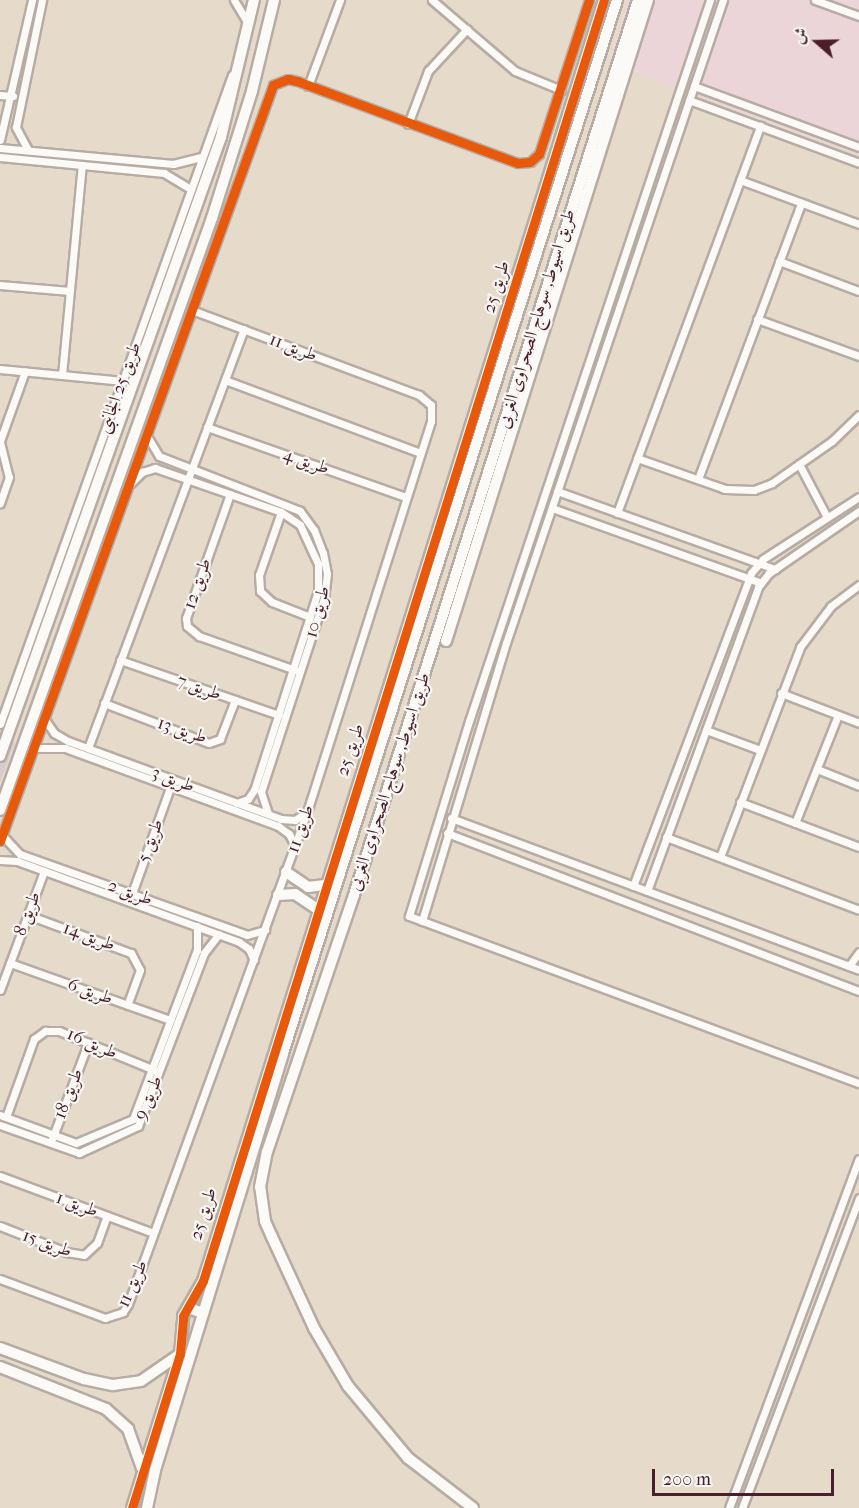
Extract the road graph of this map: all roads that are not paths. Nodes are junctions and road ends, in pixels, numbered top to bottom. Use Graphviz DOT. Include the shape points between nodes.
graph roads {
  1 [pos="33,0"];
  2 [pos="42,0"];
  3 [pos="234,0"];
  4 [pos="254,0"];
  5 [pos="274,0"];
  6 [pos="340,0"];
  7 [pos="432,0"];
  8 [pos="589,0"];
  9 [pos="604,0"];
  10 [pos="616,0"];
  11 [pos="638,0"];
  12 [pos="648,0"];
  13 [pos="710,0"];
  14 [pos="723,0"];
  15 [pos="816,0"];
  16 [pos="859,16"];
  17 [pos="250,27"];
  18 [pos="467,29"];
  19 [pos="244,55"];
  20 [pos="308,86"];
  21 [pos="694,86"];
  22 [pos="561,90"];
  23 [pos="0,95"];
  24 [pos="13,96"];
  25 [pos="689,100"];
  26 [pos="408,124"];
  27 [pos="760,126"];
  28 [pos="253,136"];
  29 [pos="221,137"];
  30 [pos="239,137"];
  31 [pos="0,140"];
  32 [pos="859,147"];
  33 [pos="0,148"];
  34 [pos="28,150"];
  35 [pos="0,157"];
  36 [pos="202,157"];
  37 [pos="859,163"];
  38 [pos="82,165"];
  39 [pos="740,180"];
  40 [pos="191,189"];
  41 [pos="801,203"];
  42 [pos="859,224"];
  43 [pos="779,261"];
  44 [pos="0,285"];
  45 [pos="70,291"];
  46 [pos="859,291"];
  47 [pos="192,310"];
  48 [pos="758,319"];
  49 [pos="148,327"];
  50 [pos="244,329"];
  51 [pos="859,356"];
  52 [pos="162,358"];
  53 [pos="174,362"];
  54 [pos="0,369"];
  55 [pos="25,371"];
  56 [pos="62,375"];
  57 [pos="225,380"];
  58 [pos="123,381"];
  59 [pos="859,415"];
  60 [pos="207,427"];
  61 [pos="147,436"];
  62 [pos="0,442"];
  63 [pos="420,453"];
  64 [pos="637,458"];
  65 [pos="799,464"];
  66 [pos="192,469"];
  67 [pos="188,479"];
  68 [pos="698,479"];
  69 [pos="128,488"];
  70 [pos="558,491"];
  71 [pos="230,494"];
  72 [pos="406,497"];
  73 [pos="859,497"];
  74 [pos="0,503"];
  75 [pos="291,505"];
  76 [pos="552,508"];
  77 [pos="859,511"];
  78 [pos="284,513"];
  79 [pos="616,513"];
  80 [pos="827,517"];
  81 [pos="70,529"];
  82 [pos="81,533"];
  83 [pos="758,564"];
  84 [pos="775,569"];
  85 [pos="748,578"];
  86 [pos="761,582"];
  87 [pos="323,584"];
  88 [pos="859,585"];
  89 [pos="310,617"];
  90 [pos="48,627"];
  91 [pos="65,633"];
  92 [pos="441,640"];
  93 [pos="120,660"];
  94 [pos="297,670"];
  95 [pos="781,693"];
  96 [pos="235,700"];
  97 [pos="104,703"];
  98 [pos="279,715"];
  99 [pos="838,715"];
  100 [pos="45,720"];
  101 [pos="859,723"];
  102 [pos="0,724"];
  103 [pos="706,730"];
  104 [pos="3,738"];
  105 [pos="35,748"];
  106 [pos="88,748"];
  107 [pos="759,750"];
  108 [pos="0,756"];
  109 [pos="817,769"];
  110 [pos="172,783"];
  111 [pos="859,786"];
  112 [pos="10,799"];
  113 [pos="740,802"];
  114 [pos="237,803"];
  115 [pos="0,810"];
  116 [pos="307,812"];
  117 [pos="268,814"];
  118 [pos="452,818"];
  119 [pos="795,823"];
  120 [pos="447,832"];
  121 [pos="666,837"];
  122 [pos="1,838"];
  123 [pos="295,846"];
  124 [pos="859,847"];
  125 [pos="720,857"];
  126 [pos="0,860"];
  127 [pos="44,871"];
  128 [pos="286,872"];
  129 [pos="325,885"];
  130 [pos="633,886"];
  131 [pos="647,891"];
  132 [pos="278,896"];
  133 [pos="130,897"];
  134 [pos="317,909"];
  135 [pos="859,910"];
  136 [pos="28,915"];
  137 [pos="422,921"];
  138 [pos="197,926"];
  139 [pos="265,930"];
  140 [pos="219,934"];
  141 [pos="859,952"];
  142 [pos="254,960"];
  143 [pos="10,963"];
  144 [pos="849,966"];
  145 [pos="859,970"];
  146 [pos="0,990"];
  147 [pos="859,991"];
  148 [pos="127,1005"];
  149 [pos="170,1020"];
  150 [pos="88,1043"];
  151 [pos="152,1070"];
  152 [pos="160,1073"];
  153 [pos="859,1083"];
  154 [pos="3,1116"];
  155 [pos="0,1125"];
  156 [pos="53,1136"];
  157 [pos="50,1146"];
  158 [pos="859,1159"];
  159 [pos="0,1176"];
  160 [pos="859,1198"];
  161 [pos="107,1216"];
  162 [pos="0,1226"];
  163 [pos="153,1233"];
  164 [pos="0,1279"];
  165 [pos="207,1283"];
  166 [pos="188,1308"];
  167 [pos="204,1313"];
  168 [pos="0,1348"];
  169 [pos="180,1354"];
  170 [pos="0,1367"];
  171 [pos="142,1470"];
  172 [pos="132,1508"];
  173 [pos="147,1508"];
  174 [pos="473,1508"];
  175 [pos="729,1508"];
  176 [pos="742,1508"];
  1 -- 24 [label="street"];
  2 -- 34 [label="street" via="16,127"];
  3 -- 17 [label="street"];
  4 -- 17 [label="street"];
  5 -- 30 [label="street"];
  6 -- 20 [label="street"];
  7 -- 18 [label="street"];
  8 -- 22 [label="street"];
  9 -- 129 [label="street, طريق 25"];
  10 -- 165 [label="street, طريق اسيوط, سوهاج الصحراوى الغربى"];
  11 -- 92 [label="street, طريق اسيوط, سوهاج الصحراوى الغربى"];
  12 -- 92 [label="street"];
  13 -- 137 [label="street" via="472,711 409,916"];
  14 -- 21 [label="street"];
  15 -- 16 [label="street"];
  17 -- 19 [label="street"];
  18 -- 22 [label="street" via="515,71"];
  18 -- 26 [label="street" via="428,71"];
  19 -- 29 [label="street"];
  19 -- 36 [label="street, طريق 25 الجانبى" via="227,88"];
  20 -- 26 [label="street"];
  20 -- 28 [label="street" via="288,79 273,85"];
  21 -- 25 [label="street"];
  21 -- 32 [label="street"];
  22 -- 26 [label="street" via="539,154 530,162 518,163"];
  23 -- 24 [label="street"];
  24 -- 31 [label="street"];
  25 -- 27 [label="street"];
  25 -- 70 [label="street"];
  27 -- 37 [label="street"];
  27 -- 39 [label="street"];
  28 -- 30 [label="street"];
  28 -- 47 [label="street"];
  29 -- 30 [label="street"];
  29 -- 49 [label="street"];
  30 -- 52 [label="street"];
  33 -- 34 [label="street"];
  34 -- 36 [label="street" via="173,164"];
  35 -- 38 [label="street"];
  36 -- 40 [label="street, طريق 25 الجانبى"];
  38 -- 40 [label="street" via="164,173"];
  38 -- 45 [label="street"];
  39 -- 41 [label="street"];
  39 -- 64 [label="street"];
  40 -- 49 [label="street, طريق 25 الجانبى"];
  41 -- 42 [label="street"];
  41 -- 43 [label="street"];
  43 -- 46 [label="street"];
  43 -- 48 [label="street"];
  44 -- 45 [label="street"];
  45 -- 56 [label="street"];
  47 -- 50 [label="street, طريق 11"];
  47 -- 53 [label="street"];
  48 -- 51 [label="street"];
  48 -- 68 [label="street"];
  49 -- 58 [label="street, طريق 25 الجانبى"];
  49 -- 82 [label="street"];
  50 -- 57 [label="street"];
  50 -- 63 [label="street, طريق 11" via="426,399 432,413"];
  52 -- 53 [label="street"];
  52 -- 91 [label="street"];
  53 -- 61 [label="street"];
  54 -- 55 [label="street"];
  55 -- 56 [label="street"];
  55 -- 62 [label="street"];
  56 -- 58 [label="street"];
  57 -- 60 [label="street"];
  57 -- 63 [label="street"];
  58 -- 81 [label="street, طريق 25 الجانبى"];
  59 -- 65 [label="street" via="832,441"];
  60 -- 66 [label="street"];
  60 -- 72 [label="street, طريق 4"];
  61 -- 66 [label="street, طريق 10" via="159,456"];
  61 -- 69 [label="street"];
  62 -- 74 [label="street" via="9,477"];
  63 -- 72 [label="street, طريق 11"];
  64 -- 68 [label="street"];
  64 -- 79 [label="street"];
  65 -- 68 [label="street" via="754,490 735,491"];
  65 -- 80 [label="street"];
  66 -- 67 [label="street"];
  66 -- 75 [label="street, طريق 10"];
  67 -- 69 [label="street" via="148,469"];
  67 -- 71 [label="street"];
  67 -- 93 [label="street"];
  69 -- 100 [label="street"];
  70 -- 76 [label="street"];
  70 -- 79 [label="street"];
  71 -- 78 [label="street"];
  71 -- 94 [label="street, طريق 12" via="186,618 187,626 199,636"];
  72 -- 116 [label="street, طريق 11"];
  73 -- 80 [label="street"];
  75 -- 78 [label="street"];
  75 -- 87 [label="street, طريق 10" via="314,530 326,564"];
  76 -- 85 [label="street"];
  76 -- 118 [label="street"];
  77 -- 84 [label="street"];
  78 -- 87 [label="street, طريق 10" via="308,540"];
  78 -- 89 [label="street" via="259,575 260,591 272,602"];
  79 -- 83 [label="street"];
  80 -- 83 [label="street"];
  81 -- 82 [label="street"];
  81 -- 102 [label="street, طريق 25 الجانبى"];
  82 -- 90 [label="street"];
  83 -- 84 [label="street"];
  83 -- 85 [label="street"];
  84 -- 86 [label="street"];
  85 -- 86 [label="street"];
  85 -- 130 [label="street"];
  86 -- 103 [label="street"];
  87 -- 89 [label="street, طريق 10"];
  87 -- 94 [label="street, طريق 10"];
  88 -- 95 [label="street" via="831,606 809,633"];
  89 -- 94 [label="street, طريق 10"];
  90 -- 91 [label="street"];
  90 -- 104 [label="street"];
  91 -- 112 [label="street"];
  92 -- 174 [label="street, طريق اسيوط, سوهاج الصحراوى الغربى" via="267,1152 260,1186 265,1221 272,1237 314,1328 348,1386 408,1458"];
  93 -- 96 [label="street, طريق 7"];
  93 -- 97 [label="street"];
  94 -- 98 [label="street, طريق 10"];
  94 -- 117 [label="street, طريق 10" via="261,792"];
  95 -- 99 [label="street"];
  95 -- 107 [label="street"];
  96 -- 97 [label="street, طريق 13" via="220,739 209,743"];
  96 -- 98 [label="street, طريق 7"];
  97 -- 106 [label="street"];
  98 -- 114 [label="street, طريق 10" via="254,790 248,799"];
  99 -- 101 [label="street"];
  99 -- 109 [label="street"];
  100 -- 105 [label="street"];
  100 -- 106 [label="street, طريق 3" via="60,738"];
  103 -- 107 [label="street"];
  103 -- 121 [label="street"];
  104 -- 108 [label="street"];
  105 -- 110 [label="street, طريق 3" via="65,748"];
  105 -- 112 [label="street"];
  106 -- 110 [label="street, طريق 3"];
  107 -- 113 [label="street"];
  109 -- 111 [label="street"];
  109 -- 119 [label="street"];
  110 -- 114 [label="street, طريق 3"];
  110 -- 123 [label="street, طريق 3" via="278,826 289,834"];
  110 -- 133 [label="street, طريق 5"];
  112 -- 115 [label="street"];
  112 -- 122 [label="street"];
  113 -- 119 [label="street"];
  113 -- 125 [label="street"];
  114 -- 117 [label="street, طريق 3"];
  116 -- 117 [label="street, طريق 3" via="288,820"];
  116 -- 123 [label="street, طريق 11"];
  118 -- 120 [label="street"];
  118 -- 130 [label="street"];
  119 -- 124 [label="street"];
  120 -- 137 [label="street"];
  120 -- 147 [label="street"];
  121 -- 125 [label="street"];
  121 -- 131 [label="street"];
  122 -- 133 [label="street, طريق 2" via="20,854"];
  123 -- 128 [label="street, طريق 11"];
  125 -- 135 [label="street"];
  126 -- 127 [label="street, طريق 2"];
  127 -- 133 [label="street, طريق 2"];
  127 -- 136 [label="street, طريق 8"];
  128 -- 129 [label="street" via="308,887"];
  128 -- 132 [label="street, طريق 11"];
  129 -- 134 [label="street, طريق 25"];
  130 -- 131 [label="street"];
  131 -- 144 [label="street"];
  132 -- 134 [label="street" via="295,894"];
  132 -- 139 [label="street, طريق 11"];
  133 -- 138 [label="street, طريق 2"];
  133 -- 139 [label="street, طريق 2" via="247,935"];
  134 -- 165 [label="street, طريق 25"];
  136 -- 143 [label="street, طريق 8"];
  136 -- 148 [label="street, طريق 14" via="131,953 140,970"];
  137 -- 153 [label="street"];
  138 -- 140 [label="street, طريق 2"];
  138 -- 149 [label="street, طريق 9" via="197,950"];
  139 -- 142 [label="street, طريق 11"];
  140 -- 142 [label="street, طريق 2" via="244,945"];
  140 -- 152 [label="street, طريق 9" via="204,953"];
  141 -- 144 [label="street"];
  142 -- 163 [label="street, طريق 11"];
  143 -- 146 [label="street, طريق 8"];
  143 -- 148 [label="street, طريق 6"];
  144 -- 145 [label="street"];
  148 -- 149 [label="street, طريق 6"];
  149 -- 151 [label="street, طريق 9"];
  150 -- 151 [label="street, طريق 16"];
  150 -- 154 [label="street, طريق 16" via="59,1031 39,1034"];
  150 -- 156 [label="street, طريق 18"];
  151 -- 152 [label="street, طريق 16"];
  151 -- 156 [label="street, طريق 9" via="136,1115 128,1123 76,1143"];
  152 -- 157 [label="street, طريق 9" via="143,1120 113,1144 79,1153"];
  154 -- 156 [label="street, طريق 9"];
  155 -- 157 [label="street, طريق 9"];
  156 -- 157 [label="street, طريق 18"];
  158 -- 175 [label="street"];
  159 -- 161 [label="street, طريق 1"];
  160 -- 176 [label="street"];
  161 -- 162 [label="street, طريق 15" via="97,1243 84,1255 66,1252"];
  161 -- 163 [label="street, طريق 1"];
  163 -- 164 [label="street, طريق 11" via="128,1304 116,1317 94,1315"];
  165 -- 166 [label="street, طريق 25"];
  165 -- 167 [label="street, طريق اسيوط, سوهاج الصحراوى الغربى"];
  166 -- 167 [label="street"];
  166 -- 169 [label="street, طريق 25"];
  167 -- 173 [label="street, طريق اسيوط, سوهاج الصحراوى الغربى"];
  168 -- 169 [label="street" via="84,1379 113,1385 141,1381"];
  169 -- 171 [label="street, طريق 25"];
  170 -- 171 [label="street" via="106,1408 135,1441"];
  171 -- 172 [label="street, طريق 25"];
}
